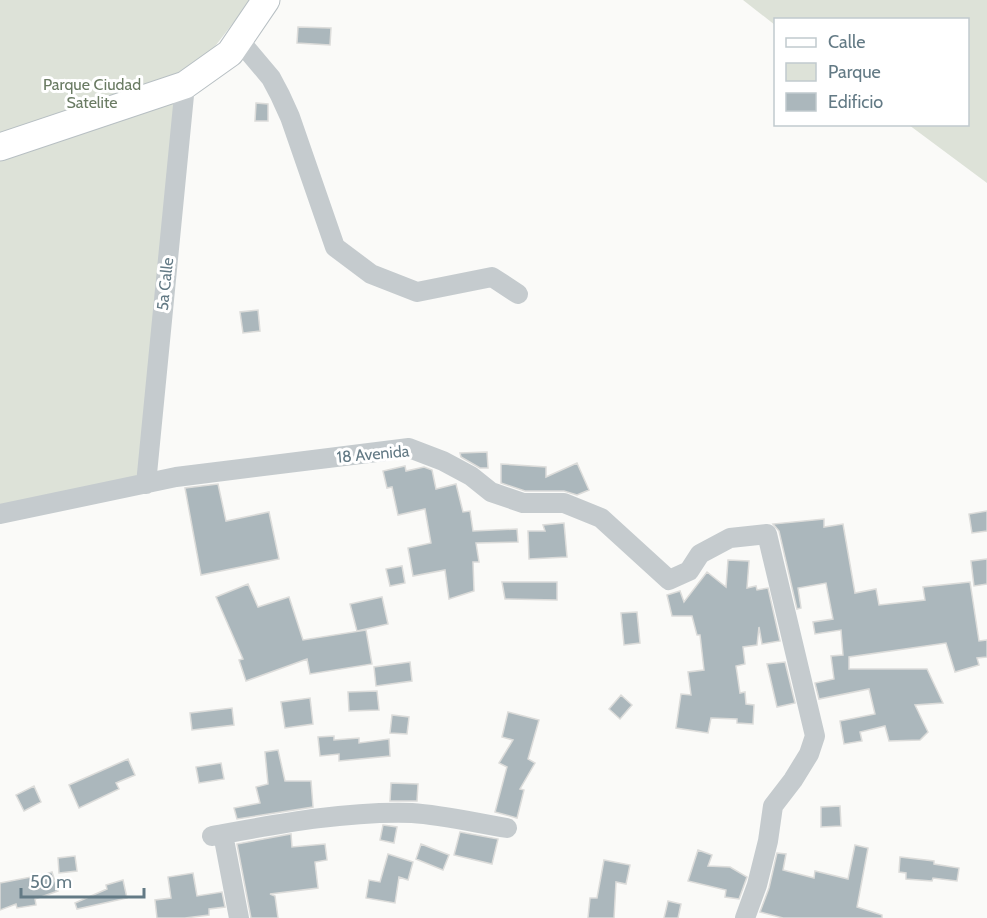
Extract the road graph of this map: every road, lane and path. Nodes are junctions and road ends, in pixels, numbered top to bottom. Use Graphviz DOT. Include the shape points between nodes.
graph roads {
  1 [pos="266,0"];
  2 [pos="239,40"];
  3 [pos="185,85"];
  4 [pos="0,147"];
  5 [pos="518,294"];
  6 [pos="146,484"];
  7 [pos="0,514"];
  8 [pos="507,828"];
  9 [pos="239,918"];
  10 [pos="745,918"];
  1 -- 2 [label="street"];
  2 -- 3 [label="street" via="230,53"];
  2 -- 5 [label="street" via="280,95 335,247 370,274 417,292 492,276"];
  3 -- 4 [label="street"];
  3 -- 6 [label="street, 5a Calle"];
  6 -- 7 [label="street, 18 Avenida"];
  6 -- 10 [label="street, 18 Avenida" via="409,448 471,476 491,492 523,503 564,503 601,518 669,580 689,571 700,554 730,538 767,534 815,736 809,754 773,806 768,841"];
  8 -- 9 [label="street" via="413,813 356,814 217,835"];
}
